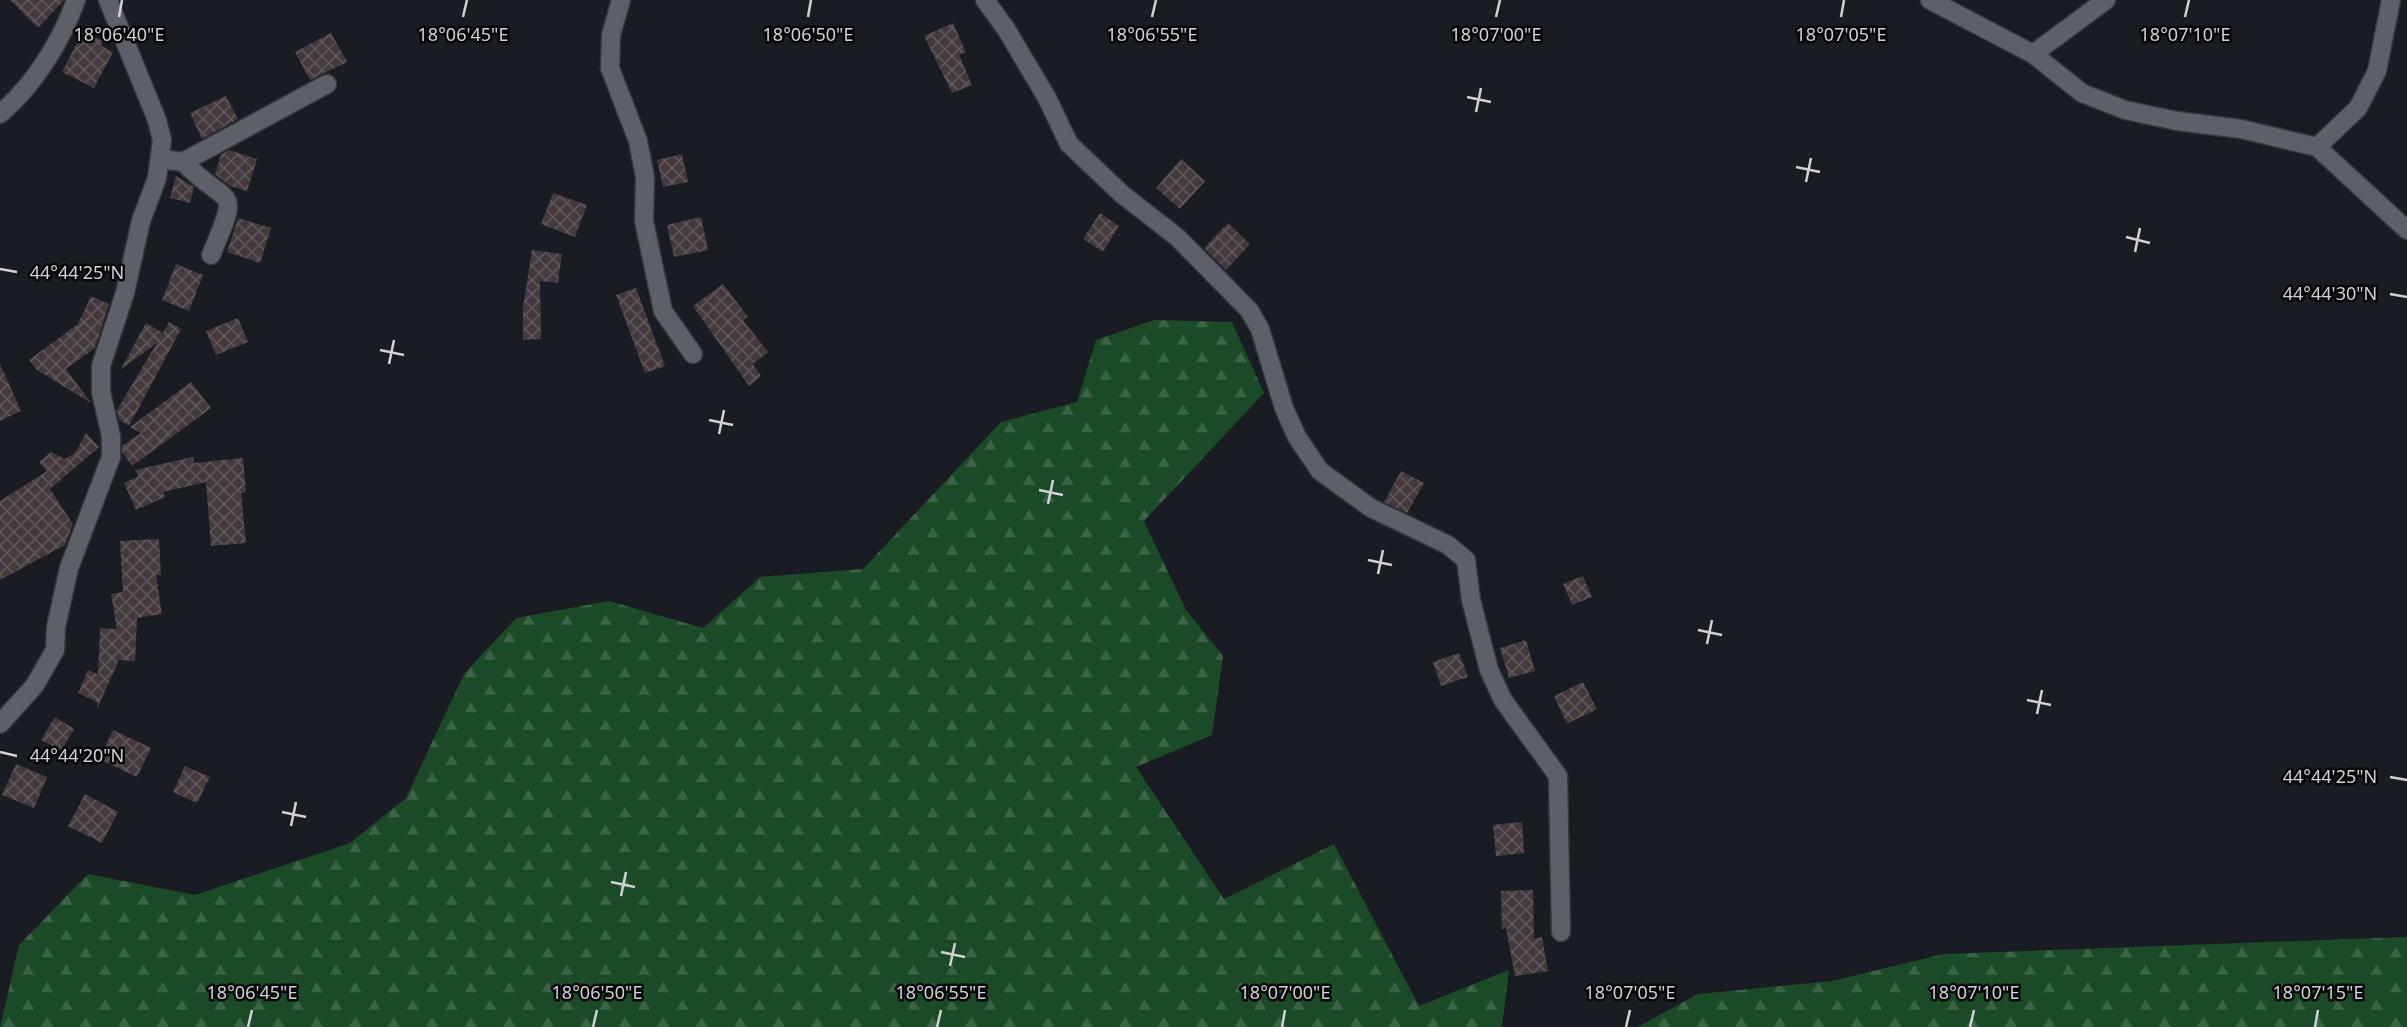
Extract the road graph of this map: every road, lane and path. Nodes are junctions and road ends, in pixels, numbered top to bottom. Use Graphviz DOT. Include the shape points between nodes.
graph roads {
  1 [pos="76,0"];
  2 [pos="108,0"];
  3 [pos="621,0"];
  4 [pos="985,0"];
  5 [pos="1930,0"];
  6 [pos="2106,0"];
  7 [pos="2391,0"];
  8 [pos="2032,54"];
  9 [pos="327,84"];
  10 [pos="0,114"];
  11 [pos="2316,147"];
  12 [pos="161,159"];
  13 [pos="183,162"];
  14 [pos="2407,230"];
  15 [pos="211,255"];
  16 [pos="693,354"];
  17 [pos="0,724"];
  18 [pos="1561,932"];
  1 -- 10 [label="street" via="29,87"];
  2 -- 12 [label="street" via="157,120"];
  3 -- 16 [label="street" via="611,35 610,68 638,141 645,177 644,220 663,312"];
  4 -- 18 [label="street" via="1047,98 1069,144 1177,237 1249,310 1260,328 1284,408 1320,471 1371,508 1448,545 1466,560 1489,670 1503,700 1558,776"];
  5 -- 8 [label="street"];
  6 -- 8 [label="street"];
  7 -- 11 [label="street" via="2371,83 2358,108"];
  8 -- 11 [label="street" via="2082,93 2125,110"];
  9 -- 13 [label="street"];
  11 -- 14 [label="street"];
  12 -- 13 [label="street"];
  12 -- 17 [label="street" via="101,366 101,393 111,436 105,479 69,568 55,650 35,685"];
  13 -- 15 [label="street" via="228,200 230,211"];
}
